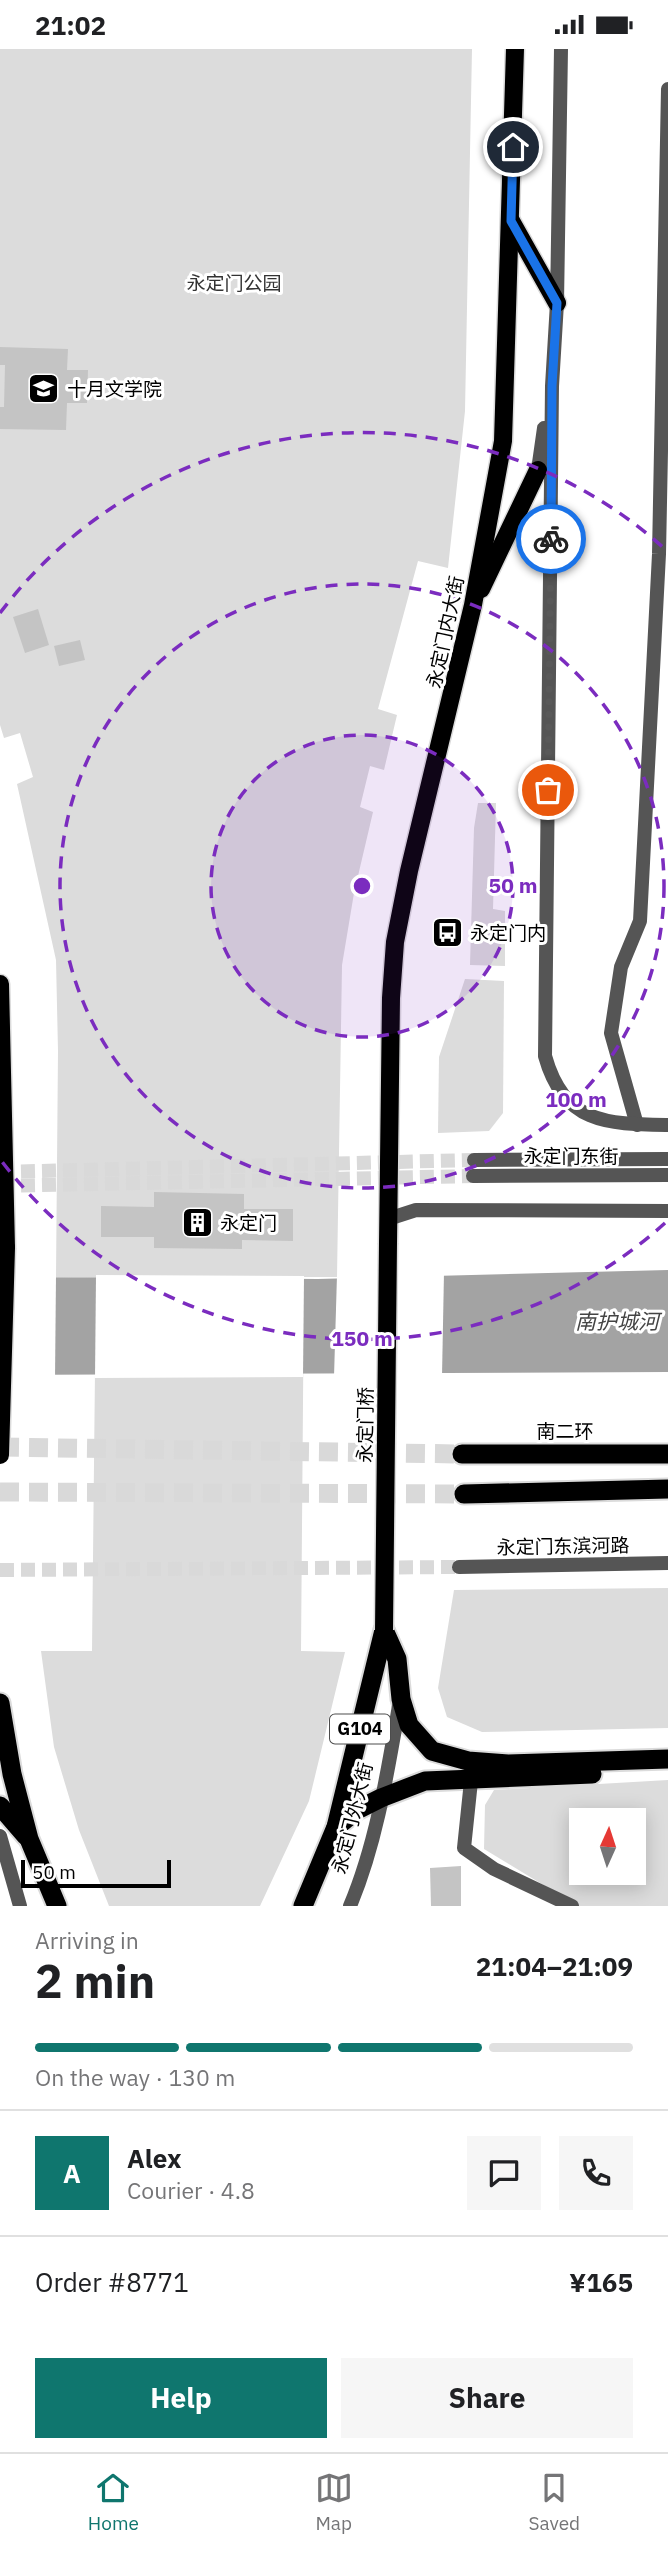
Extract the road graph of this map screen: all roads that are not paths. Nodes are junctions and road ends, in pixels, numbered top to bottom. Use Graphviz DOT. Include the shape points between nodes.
graph roads {
  1 [pos="515,49"];
  2 [pos="561,49"];
  3 [pos="668,89"];
  4 [pos="511,221"];
  5 [pos="557,303"];
  6 [pos="552,386"];
  7 [pos="538,470"];
  8 [pos="473,605"];
  9 [pos="0,984"];
  10 [pos="637,1125"];
  11 [pos="668,1125"];
  12 [pos="668,1159"];
  13 [pos="668,1175"];
  14 [pos="668,1210"];
  15 [pos="3,1218"];
  16 [pos="388,1219"];
  17 [pos="462,1454"];
  18 [pos="668,1454"];
  19 [pos="0,1455"];
  20 [pos="668,1489"];
  21 [pos="464,1494"];
  22 [pos="668,1563"];
  23 [pos="459,1567"];
  24 [pos="384,1630"];
  25 [pos="401,1699"];
  26 [pos="0,1703"];
  27 [pos="668,1759"];
  28 [pos="668,1770"];
  29 [pos="471,1781"];
  30 [pos="381,1798"];
  31 [pos="0,1806"];
  32 [pos="336,1827"];
  33 [pos="0,1836"];
  34 [pos="29,1839"];
  35 [pos="20,1906"];
  36 [pos="57,1906"];
  37 [pos="303,1906"];
  38 [pos="350,1906"];
  39 [pos="572,1906"];
  1 -- 4 [label="main road, 永定门内大街"];
  2 -- 5 [label="street"];
  3 -- 10 [label="street" via="659,554 640,921 621,967 611,1033"];
  4 -- 5 [label="main road"];
  4 -- 8 [label="main road, 永定门内大街" via="503,441"];
  5 -- 6 [label="street"];
  6 -- 7 [label="street"];
  6 -- 10 [label="street" via="545,1056 555,1083 577,1108 601,1121"];
  7 -- 8 [label="main road"];
  8 -- 16 [label="main road, 永定门内大街" via="395,942"];
  9 -- 15 [label="main road"];
  10 -- 11 [label="street"];
  12 -- 13 [label="street, 永定门东街" via="474,1168"];
  14 -- 16 [label="street" via="416,1210"];
  15 -- 19 [label="main road, bridge"];
  16 -- 24 [label="main road, 永定门桥, bridge"];
  17 -- 18 [label="highway, 南二环"];
  20 -- 21 [label="highway"];
  22 -- 23 [label="street, 永定门东滨河路"];
  24 -- 25 [label="highway" via="397,1659"];
  24 -- 32 [label="highway, 永定门外大街 / G104"];
  25 -- 27 [label="highway" via="409,1725 432,1751 468,1761"];
  25 -- 30 [label="street, 永定门外大街"];
  26 -- 34 [label="highway"];
  28 -- 29 [label="highway"];
  29 -- 30 [label="highway" via="425,1781"];
  29 -- 39 [label="street" via="464,1847 494,1869"];
  30 -- 32 [label="highway"];
  30 -- 38 [label="street, 永定门外大街" via="361,1881"];
  31 -- 34 [label="highway"];
  32 -- 37 [label="highway, 永定门外大街 / G104"];
  33 -- 35 [label="street"];
  34 -- 36 [label="highway"];
}
